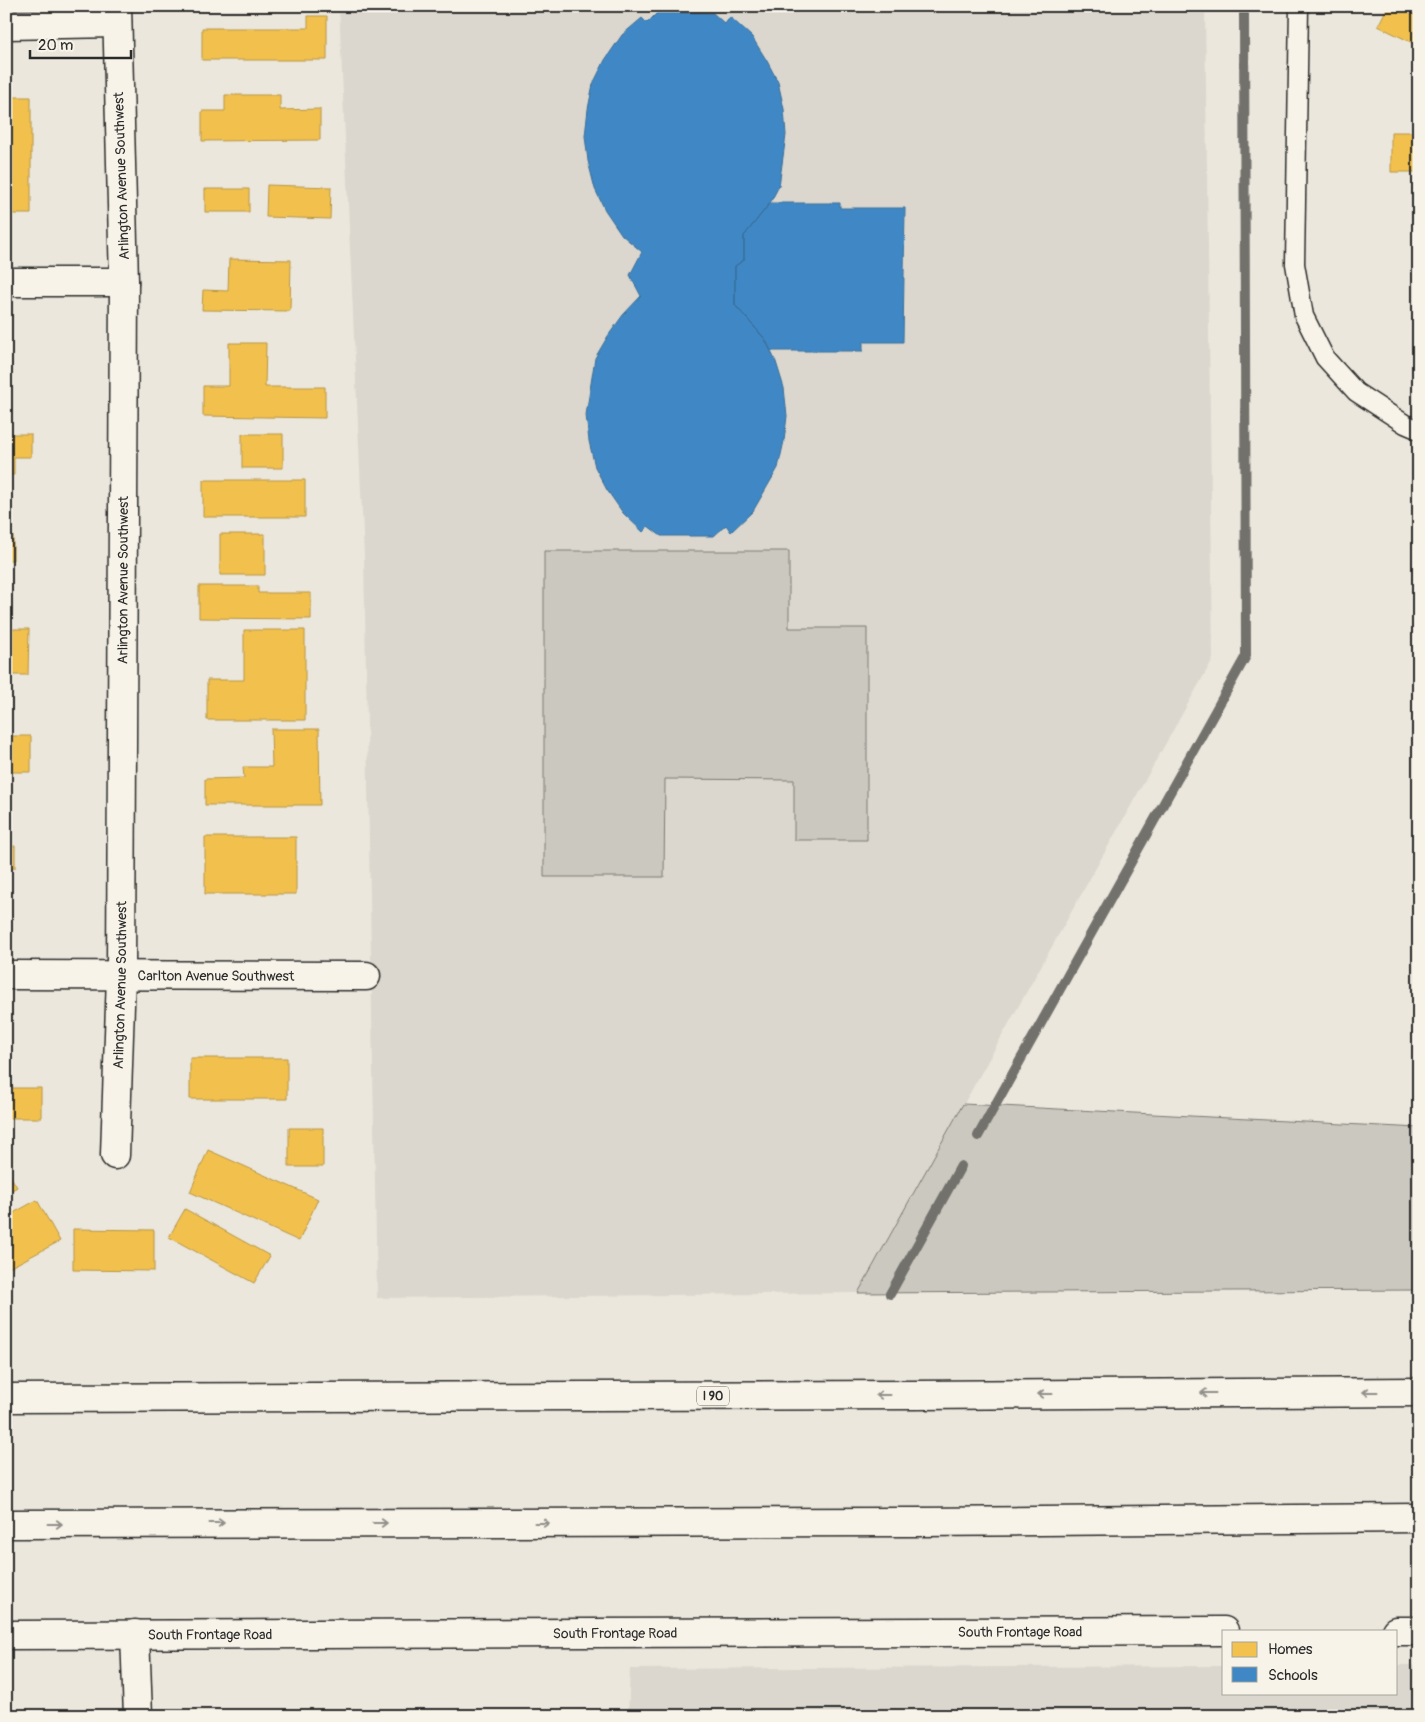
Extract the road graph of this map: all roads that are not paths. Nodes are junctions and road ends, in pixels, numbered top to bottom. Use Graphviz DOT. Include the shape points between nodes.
graph roads {
  1 [pos="1299,6"];
  2 [pos="117,15"];
  3 [pos="6,25"];
  4 [pos="6,282"];
  5 [pos="124,282"];
  6 [pos="1419,430"];
  7 [pos="6,975"];
  8 [pos="120,975"];
  9 [pos="366,976"];
  10 [pos="116,1155"];
  11 [pos="1419,1392"];
  12 [pos="6,1398"];
  13 [pos="1419,1518"];
  14 [pos="6,1524"];
  15 [pos="1222,1631"];
  16 [pos="1398,1631"];
  17 [pos="1419,1631"];
  18 [pos="136,1634"];
  19 [pos="6,1635"];
  20 [pos="138,1716"];
  1 -- 6 [label="lane" via="1295,264 1304,316 1325,358 1356,392"];
  2 -- 3 [label="main road"];
  2 -- 5 [label="main road, Arlington Avenue Southwest"];
  4 -- 5 [label="main road"];
  5 -- 8 [label="main road, Arlington Avenue Southwest"];
  7 -- 8 [label="main road, Carlton Avenue Southwest"];
  8 -- 9 [label="main road, Carlton Avenue Southwest"];
  8 -- 10 [label="main road, Arlington Avenue Southwest"];
  11 -- 12 [label="main road, I 90, one-way"];
  14 -- 13 [label="main road, one-way"];
  15 -- 18 [label="main road, South Frontage Road"];
  16 -- 17 [label="main road"];
  18 -- 19 [label="main road, South Frontage Road"];
  18 -- 20 [label="main road"];
}
